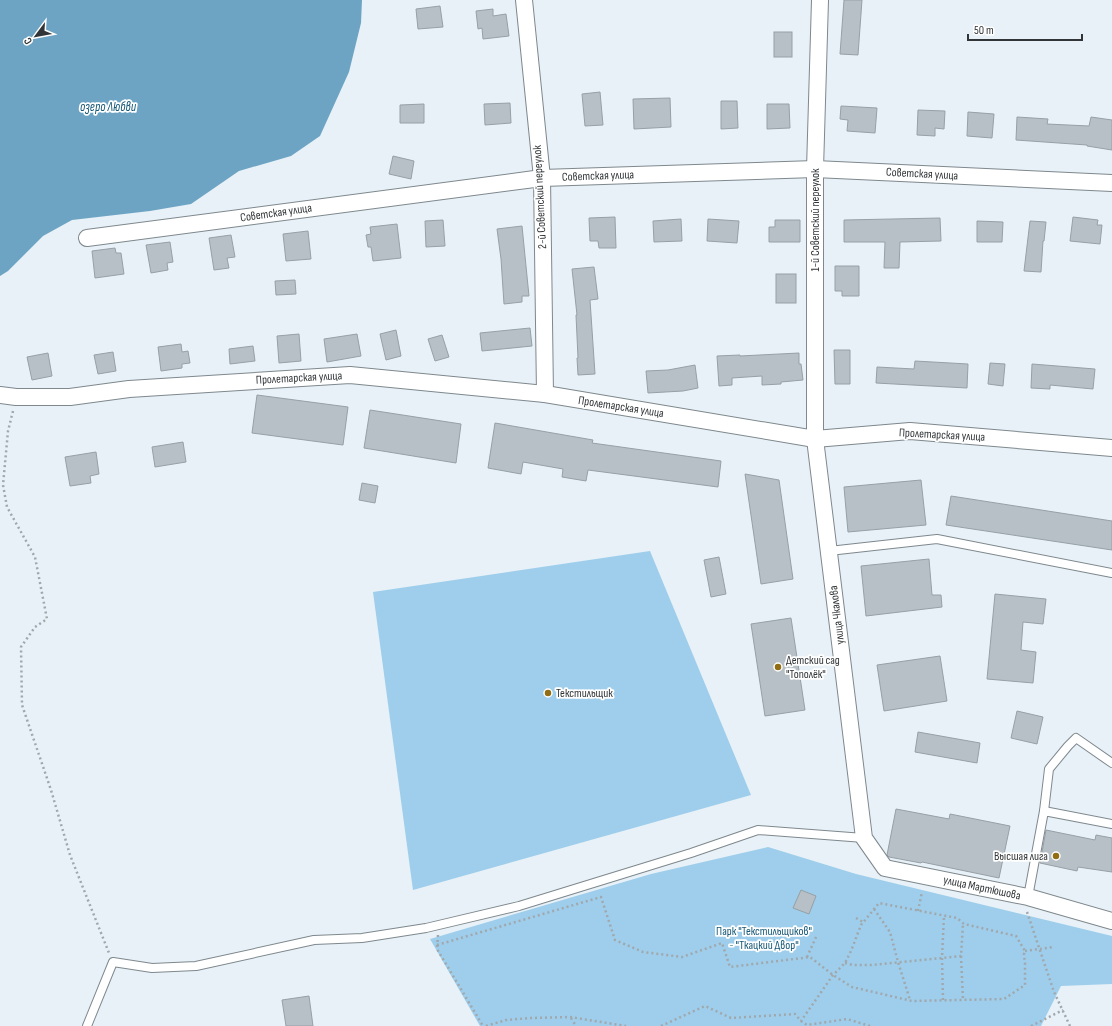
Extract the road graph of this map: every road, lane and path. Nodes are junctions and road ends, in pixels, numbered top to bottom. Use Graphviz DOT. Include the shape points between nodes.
graph roads {
  1 [pos="524,0"];
  2 [pos="820,0"];
  3 [pos="815,169"];
  4 [pos="542,178"];
  5 [pos="1112,184"];
  6 [pos="87,238"];
  7 [pos="545,394"];
  8 [pos="0,395"];
  9 [pos="16,397"];
  10 [pos="815,439"];
  11 [pos="1112,448"];
  12 [pos="829,551"];
  13 [pos="1112,572"];
  14 [pos="1112,763"];
  15 [pos="1044,812"];
  16 [pos="1112,824"];
  17 [pos="864,838"];
  18 [pos="926,876"];
  19 [pos="1028,897"];
  20 [pos="874,910"];
  21 [pos="918,910"];
  22 [pos="944,916"];
  23 [pos="856,918"];
  24 [pos="1112,921"];
  25 [pos="863,922"];
  26 [pos="963,924"];
  27 [pos="438,925"];
  28 [pos="817,936"];
  29 [pos="437,945"];
  30 [pos="1054,947"];
  31 [pos="1025,951"];
  32 [pos="962,956"];
  33 [pos="807,957"];
  34 [pos="942,958"];
  35 [pos="113,962"];
  36 [pos="898,962"];
  37 [pos="845,963"];
  38 [pos="833,975"];
  39 [pos="910,1000"];
  40 [pos="943,1000"];
  41 [pos="963,1000"];
  42 [pos="1063,1010"];
  43 [pos="570,1017"];
  44 [pos="801,1022"];
  45 [pos="87,1026"];
  46 [pos="484,1026"];
  47 [pos="576,1026"];
  48 [pos="626,1026"];
  49 [pos="661,1026"];
  50 [pos="870,1026"];
  51 [pos="1031,1026"];
  52 [pos="1070,1026"];
  1 -- 4 [label="street, 2-й Советский переулок"];
  2 -- 3 [label="street, 1-й Советский переулок"];
  3 -- 4 [label="street, Советская улица"];
  3 -- 5 [label="street, Советская улица"];
  3 -- 10 [label="street, 1-й Советский переулок"];
  4 -- 6 [label="street, Советская улица"];
  4 -- 7 [label="street, 2-й Советский переулок"];
  7 -- 9 [label="street, Пролетарская улица" via="350,375 130,389 70,397"];
  7 -- 10 [label="street, Пролетарская улица"];
  8 -- 9 [label="street, Пролетарская улица"];
  9 -- 35 [label="path" via="8,431 3,485 7,507 36,557 47,619 35,627 21,647 22,705 52,790 70,855"];
  10 -- 11 [label="street, Пролетарская улица" via="910,431"];
  10 -- 12 [label="street, улица Чкалова"];
  12 -- 13 [label="lane" via="937,539"];
  12 -- 17 [label="street, улица Чкалова"];
  14 -- 15 [label="lane" via="1076,738 1049,769"];
  15 -- 16 [label="lane"];
  15 -- 19 [label="lane"];
  17 -- 18 [label="street, улица Мартюшова" via="886,868"];
  17 -- 27 [label="lane" via="758,830 519,906"];
  18 -- 19 [label="street, улица Мартюшова"];
  18 -- 21 [label="path"];
  19 -- 24 [label="street, улица Мартюшова"];
  19 -- 42 [label="path" via="1026,909 1054,992"];
  20 -- 21 [label="path" via="879,903"];
  20 -- 25 [label="path"];
  20 -- 36 [label="path" via="890,932"];
  21 -- 22 [label="path"];
  22 -- 26 [label="path" via="957,918"];
  22 -- 34 [label="path"];
  23 -- 25 [label="path"];
  25 -- 37 [label="path"];
  26 -- 31 [label="path" via="1016,936"];
  26 -- 32 [label="path"];
  27 -- 29 [label="path"];
  27 -- 35 [label="lane" via="362,938 314,940 196,966 152,968"];
  28 -- 33 [label="path"];
  29 -- 33 [label="path" via="601,897 615,940 643,952 682,957 722,943 730,967"];
  29 -- 46 [label="path" via="437,949"];
  30 -- 31 [label="path, bridge"];
  31 -- 41 [label="path" via="1025,985 1004,999"];
  32 -- 34 [label="path"];
  32 -- 41 [label="path"];
  33 -- 38 [label="path"];
  34 -- 36 [label="path"];
  34 -- 40 [label="path"];
  35 -- 45 [label="lane"];
  36 -- 37 [label="path" via="853,966"];
  36 -- 39 [label="path"];
  37 -- 38 [label="path"];
  38 -- 39 [label="path" via="852,987"];
  38 -- 44 [label="path"];
  39 -- 40 [label="path"];
  40 -- 41 [label="path"];
  42 -- 51 [label="path"];
  42 -- 52 [label="path"];
  43 -- 46 [label="path" via="506,1020"];
  43 -- 47 [label="path"];
  43 -- 48 [label="path"];
  44 -- 49 [label="path" via="795,1014 731,1018 705,1006"];
  44 -- 50 [label="path" via="807,1025 847,1019"];
}
